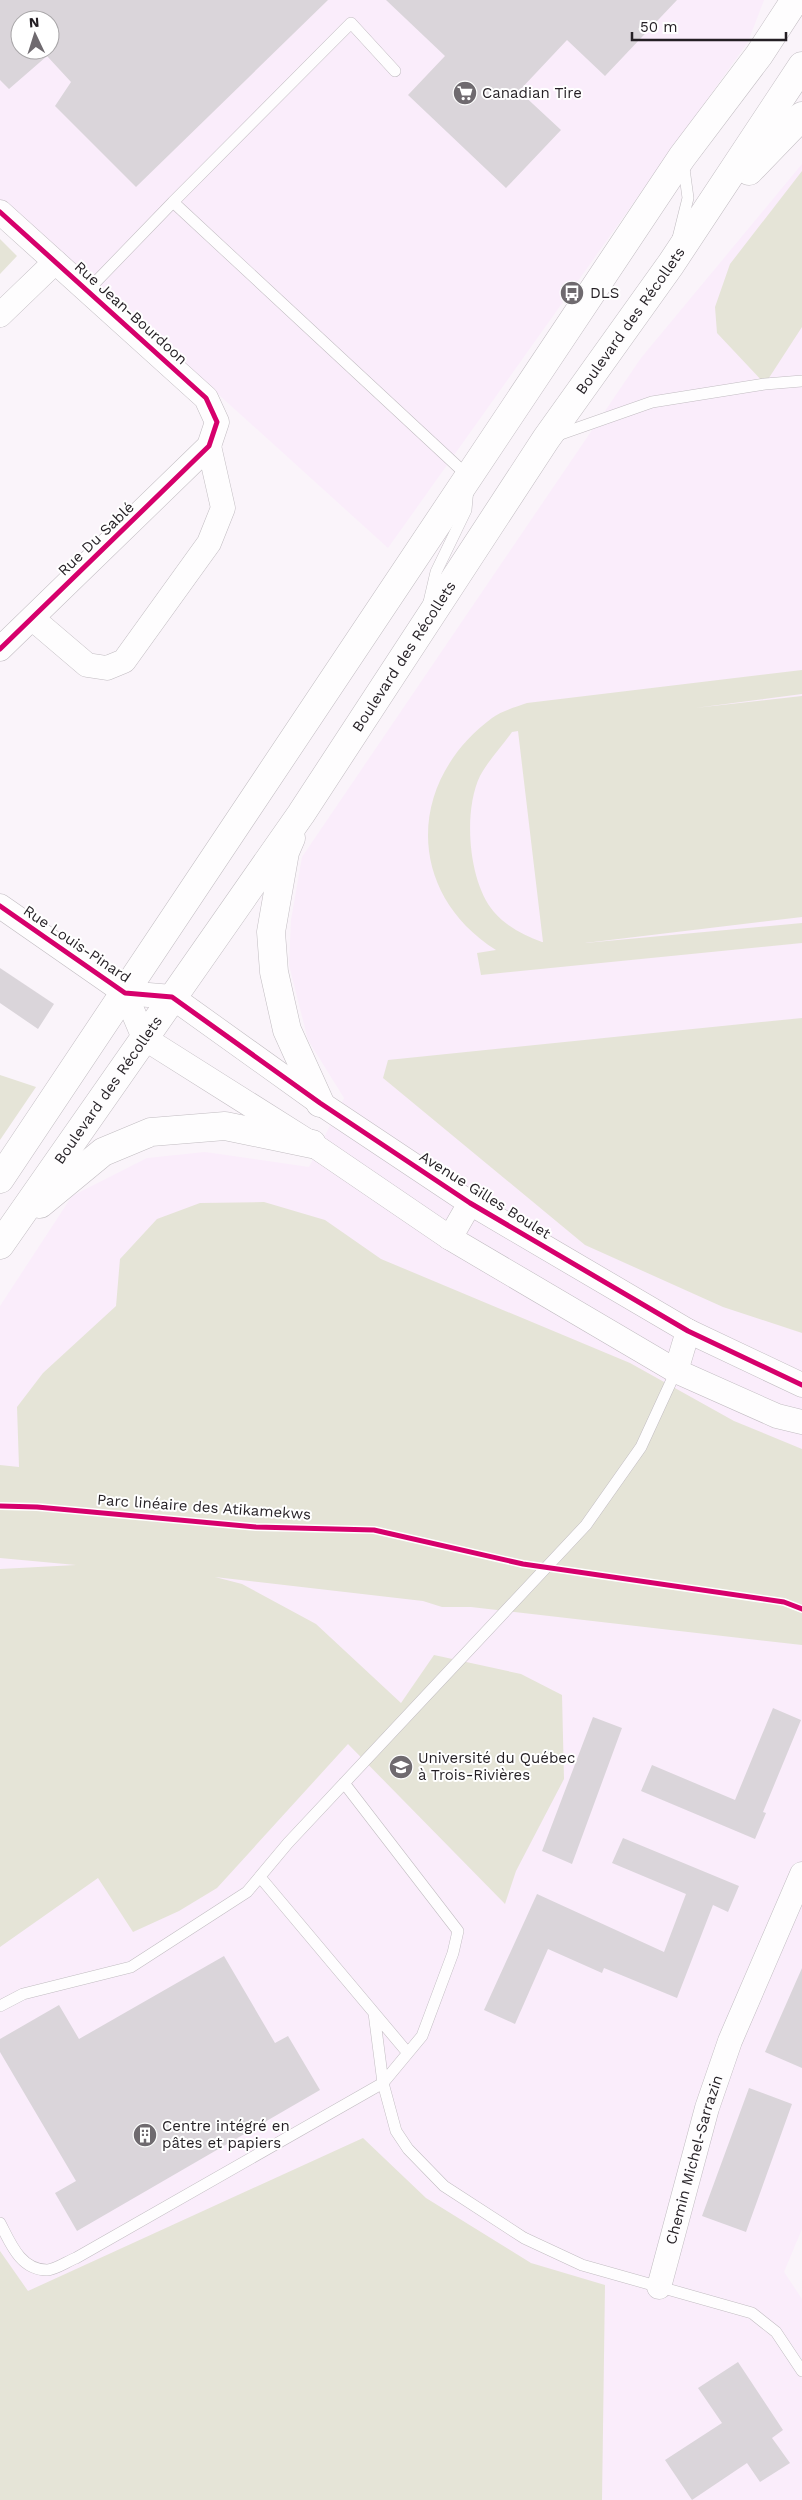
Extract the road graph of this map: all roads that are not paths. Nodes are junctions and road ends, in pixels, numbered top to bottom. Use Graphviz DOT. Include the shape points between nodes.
graph roads {
  1 [pos="784,0"];
  2 [pos="795,0"];
  3 [pos="758,55"];
  4 [pos="802,66"];
  5 [pos="395,71"];
  6 [pos="802,116"];
  7 [pos="682,157"];
  8 [pos="173,202"];
  9 [pos="0,212"];
  10 [pos="695,229"];
  11 [pos="55,262"];
  12 [pos="671,264"];
  13 [pos="87,290"];
  14 [pos="0,316"];
  15 [pos="802,380"];
  16 [pos="546,439"];
  17 [pos="209,446"];
  18 [pos="469,477"];
  19 [pos="33,619"];
  20 [pos="424,626"];
  21 [pos="0,649"];
  22 [pos="301,814"];
  23 [pos="0,906"];
  24 [pos="125,993"];
  25 [pos="172,998"];
  26 [pos="144,1038"];
  27 [pos="320,1103"];
  28 [pos="312,1144"];
  29 [pos="0,1179"];
  30 [pos="470,1203"];
  31 [pos="4,1238"];
  32 [pos="450,1238"];
  33 [pos="688,1330"];
  34 [pos="676,1371"];
  35 [pos="802,1385"];
  36 [pos="802,1422"];
  37 [pos="344,1783"];
  38 [pos="802,1874"];
  39 [pos="260,1877"];
  40 [pos="0,2006"];
  41 [pos="374,2013"];
  42 [pos="408,2052"];
  43 [pos="383,2083"];
  44 [pos="0,2223"];
  45 [pos="660,2287"];
  46 [pos="802,2371"];
  1 -- 3 [label="main road"];
  2 -- 3 [label="main road"];
  3 -- 7 [label="main road"];
  4 -- 10 [label="main road, Boulevard des Récollets"];
  5 -- 8 [label="lane" via="351,23"];
  6 -- 10 [label="main road"];
  7 -- 12 [label="lane" via="688,198"];
  7 -- 18 [label="main road"];
  8 -- 13 [label="lane"];
  8 -- 18 [label="lane"];
  9 -- 11 [label="street, Rue Jean-Bourdoon"];
  10 -- 12 [label="main road, Boulevard des Récollets"];
  11 -- 13 [label="street, Rue Jean-Bourdoon"];
  11 -- 14 [label="street"];
  12 -- 16 [label="main road, Boulevard des Récollets"];
  13 -- 17 [label="street, Rue Jean-Bourdoon" via="206,398 217,422"];
  15 -- 16 [label="lane" via="652,402"];
  16 -- 20 [label="main road, Boulevard des Récollets"];
  17 -- 19 [label="street, Rue Du Sablé"];
  17 -- 19 [label="street" via="223,508 209,543 124,661 107,668 87,665"];
  18 -- 20 [label="lane" via="466,510 436,572"];
  18 -- 24 [label="main road"];
  19 -- 21 [label="street, Rue Du Sablé"];
  20 -- 22 [label="main road, Boulevard des Récollets"];
  22 -- 25 [label="main road, Boulevard des Récollets"];
  22 -- 27 [label="main road" via="285,852 271,932 272,948 287,1030"];
  23 -- 24 [label="street, Rue Louis-Pinard"];
  24 -- 25 [label="street, Rue Louis-Pinard"];
  24 -- 26 [label="street, Rue Louis-Pinard"];
  24 -- 29 [label="main road"];
  25 -- 26 [label="main road, Boulevard des Récollets"];
  25 -- 27 [label="street, Avenue Gilles Boulet"];
  26 -- 28 [label="street"];
  26 -- 31 [label="main road, Boulevard des Récollets"];
  27 -- 30 [label="street, Avenue Gilles Boulet"];
  28 -- 31 [label="main road" via="225,1126 152,1132 103,1152"];
  28 -- 32 [label="street"];
  30 -- 32 [label="street"];
  30 -- 33 [label="street, Avenue Gilles Boulet"];
  32 -- 34 [label="street"];
  33 -- 34 [label="street"];
  33 -- 35 [label="street, Avenue Gilles Boulet"];
  34 -- 36 [label="street" via="777,1416"];
  34 -- 37 [label="lane" via="641,1447 586,1525"];
  37 -- 39 [label="lane"];
  37 -- 42 [label="lane" via="458,1931 422,2036"];
  38 -- 45 [label="street, Chemin Michel-Sarrazin" via="730,2041 707,2108"];
  39 -- 40 [label="lane" via="247,1892 131,1967 22,1994"];
  39 -- 41 [label="lane"];
  41 -- 42 [label="lane"];
  41 -- 43 [label="lane"];
  42 -- 43 [label="lane"];
  43 -- 44 [label="lane" via="76,2258 48,2270 30,2266 16,2254"];
  43 -- 45 [label="lane" via="396,2131 408,2149 444,2186 524,2238 582,2265"];
  45 -- 46 [label="lane" via="752,2313 776,2332"];
}
